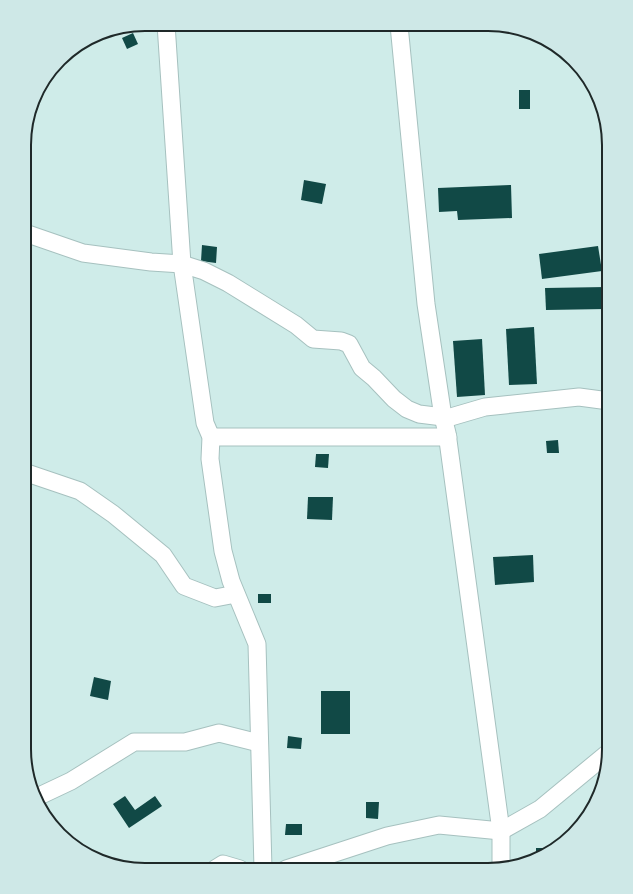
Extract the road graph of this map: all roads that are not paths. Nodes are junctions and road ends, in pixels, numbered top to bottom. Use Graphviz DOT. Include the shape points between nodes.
graph roads {
  1 [pos="166,31"];
  2 [pos="399,31"];
  3 [pos="31,235"];
  4 [pos="182,264"];
  5 [pos="602,400"];
  6 [pos="443,417"];
  7 [pos="211,437"];
  8 [pos="448,437"];
  9 [pos="31,474"];
  10 [pos="236,594"];
  11 [pos="259,743"];
  12 [pos="602,758"];
  13 [pos="41,795"];
  14 [pos="501,831"];
  15 [pos="501,862"];
  16 [pos="263,863"];
  17 [pos="304,863"];
  1 -- 4 [label="street"];
  2 -- 6 [label="street" via="426,304"];
  3 -- 4 [label="street" via="83,253"];
  4 -- 6 [label="street" via="228,283 296,325 313,339 348,344 362,368 407,409 419,414"];
  4 -- 7 [label="street" via="205,423"];
  5 -- 6 [label="street" via="578,397 485,407 458,416 444,419"];
  6 -- 8 [label="street"];
  7 -- 8 [label="street"];
  7 -- 10 [label="street" via="210,459 223,551"];
  8 -- 14 [label="street"];
  9 -- 10 [label="street" via="80,491 113,514 163,555 184,586 215,598"];
  10 -- 11 [label="street" via="257,644"];
  11 -- 13 [label="street" via="219,733 185,742 134,742 71,781"];
  11 -- 16 [label="street"];
  12 -- 14 [label="street" via="540,809"];
  14 -- 15 [label="street"];
  14 -- 17 [label="street" via="439,825 387,836"];
}
